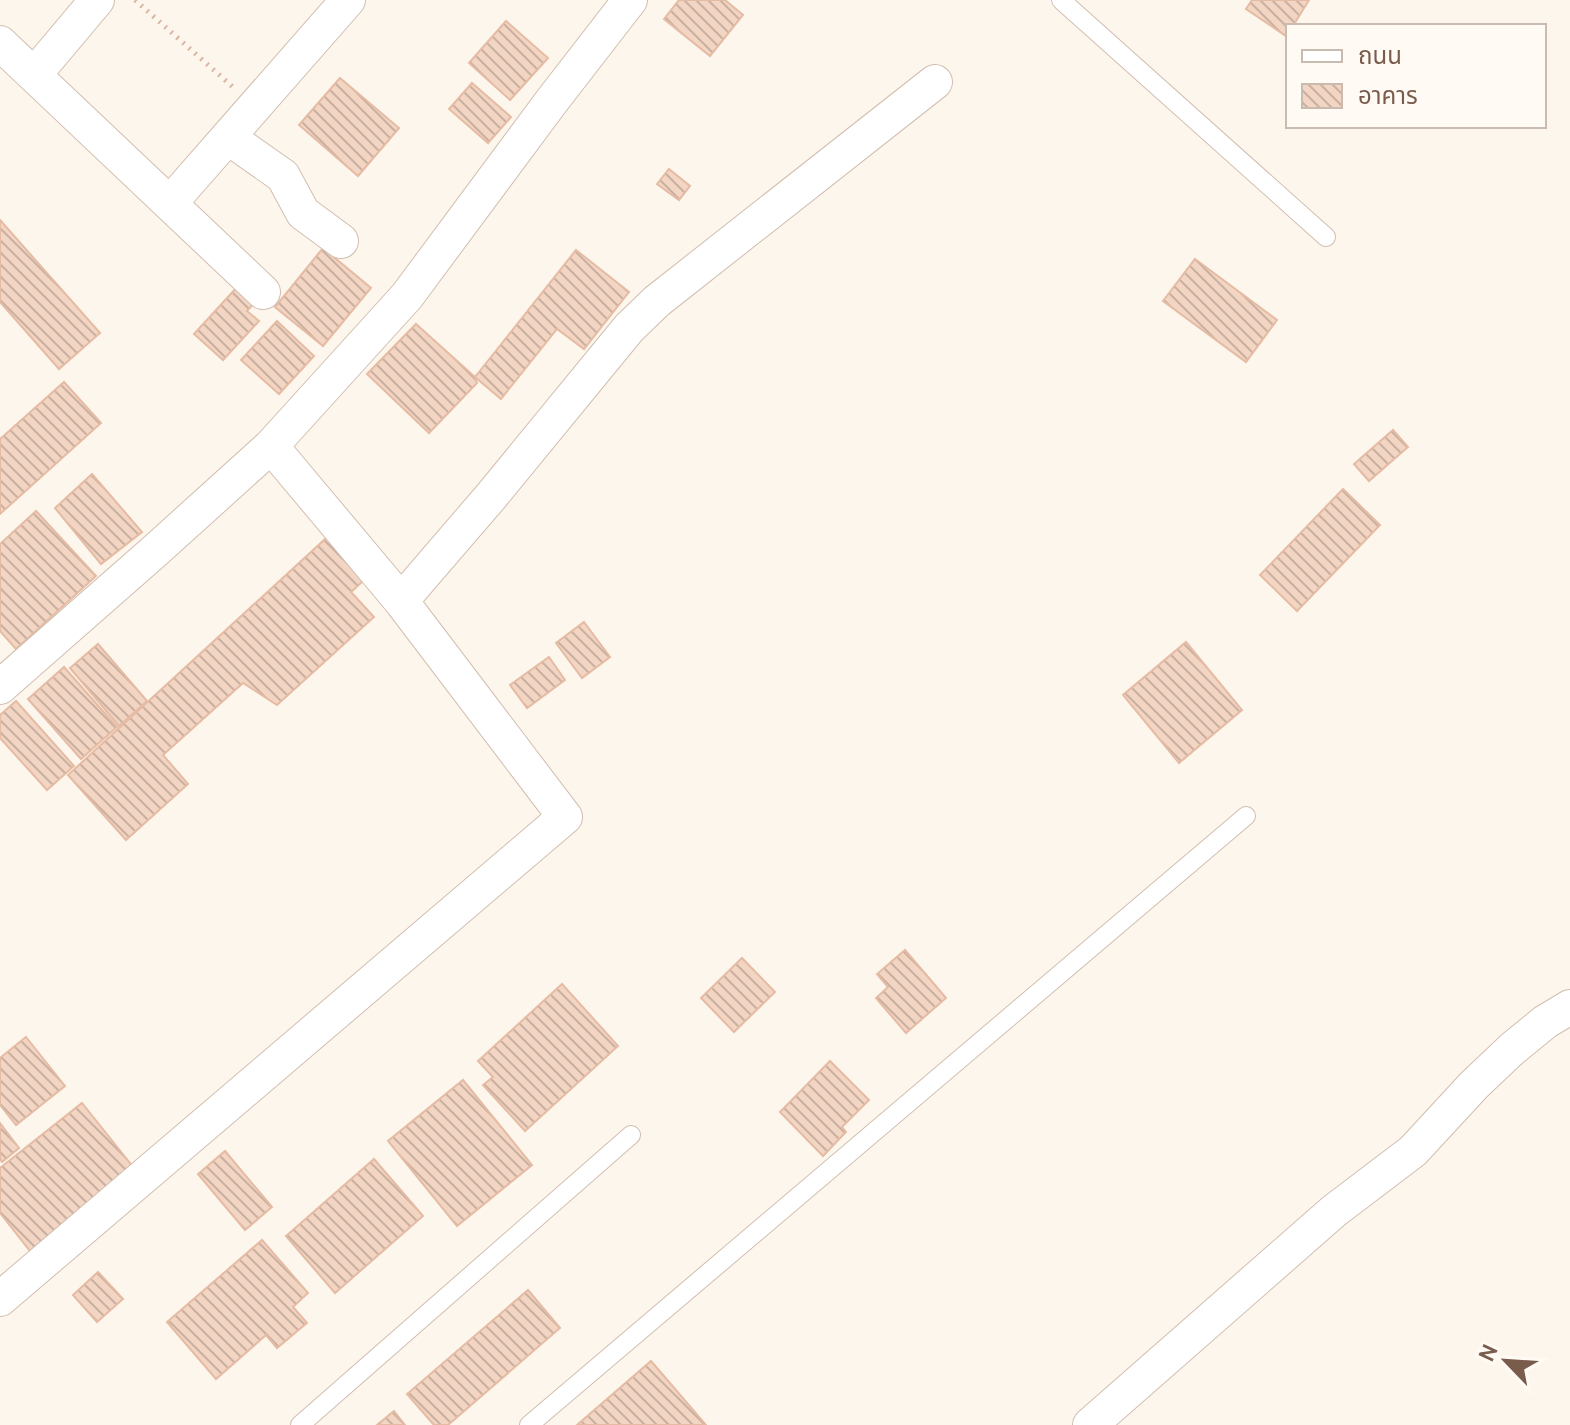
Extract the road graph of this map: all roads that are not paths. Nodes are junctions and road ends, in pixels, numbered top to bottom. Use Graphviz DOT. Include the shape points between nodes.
graph roads {
  1 [pos="97,0"];
  2 [pos="349,0"];
  3 [pos="374,0"];
  4 [pos="630,0"];
  5 [pos="1061,0"];
  6 [pos="0,43"];
  7 [pos="34,75"];
  8 [pos="935,82"];
  9 [pos="229,138"];
  10 [pos="170,203"];
  11 [pos="1326,237"];
  12 [pos="341,241"];
  13 [pos="263,292"];
  14 [pos="271,446"];
  15 [pos="401,601"];
  16 [pos="0,687"];
  17 [pos="1246,816"];
  18 [pos="1570,1007"];
  19 [pos="631,1135"];
  20 [pos="0,1299"];
  21 [pos="300,1425"];
  22 [pos="529,1425"];
  23 [pos="1090,1425"];
  1 -- 7 [label="street"];
  2 -- 3 [label="street"];
  2 -- 9 [label="street"];
  4 -- 14 [label="street" via="407,296"];
  5 -- 11 [label="lane"];
  6 -- 7 [label="street"];
  7 -- 10 [label="street"];
  8 -- 15 [label="street" via="629,328"];
  9 -- 10 [label="street"];
  9 -- 12 [label="street" via="283,176 303,213"];
  10 -- 13 [label="street"];
  14 -- 15 [label="street"];
  14 -- 16 [label="street"];
  15 -- 20 [label="street" via="565,817"];
  17 -- 22 [label="lane"];
  18 -- 23 [label="street" via="1512,1049 1413,1151 1334,1211"];
  19 -- 21 [label="lane"];
}
